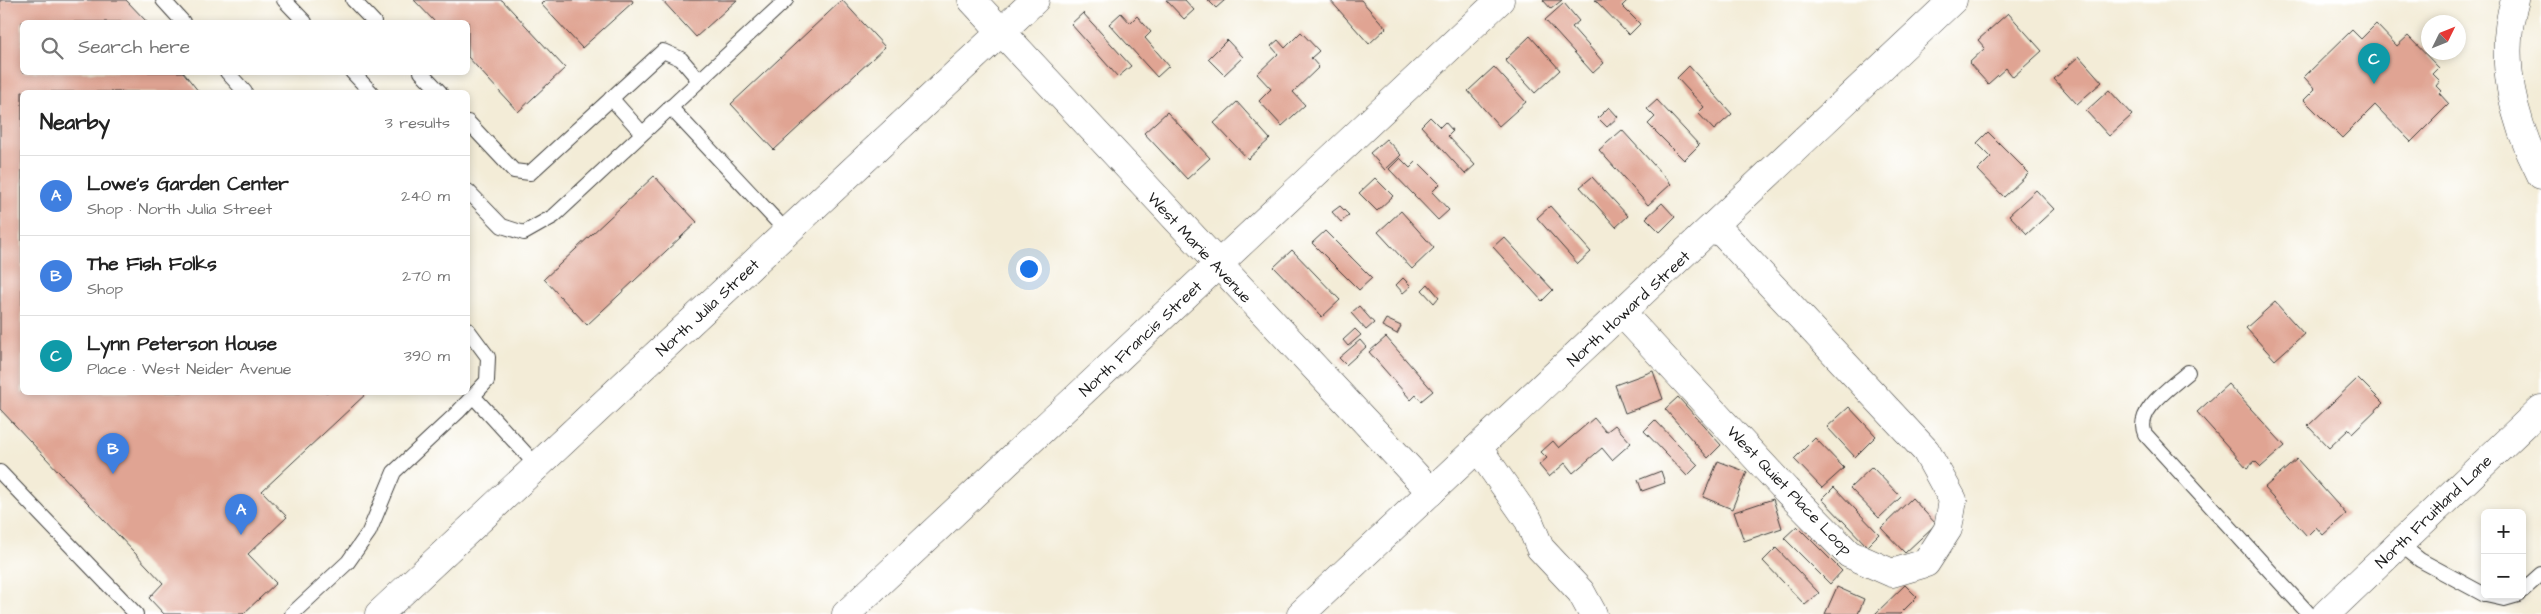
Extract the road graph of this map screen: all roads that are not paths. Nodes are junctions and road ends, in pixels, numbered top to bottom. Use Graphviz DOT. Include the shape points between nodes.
graph roads {
  1 [pos="162,0"];
  2 [pos="284,0"];
  3 [pos="353,0"];
  4 [pos="786,0"];
  5 [pos="972,0"];
  6 [pos="1035,0"];
  7 [pos="1500,0"];
  8 [pos="1953,0"];
  9 [pos="2515,0"];
  10 [pos="180,20"];
  11 [pos="303,20"];
  12 [pos="372,20"];
  13 [pos="1001,32"];
  14 [pos="230,75"];
  15 [pos="355,75"];
  16 [pos="424,75"];
  17 [pos="699,80"];
  18 [pos="243,90"];
  19 [pos="368,90"];
  20 [pos="438,90"];
  21 [pos="611,98"];
  22 [pos="670,108"];
  23 [pos="470,124"];
  24 [pos="642,133"];
  25 [pos="2541,175"];
  26 [pos="470,193"];
  27 [pos="1716,226"];
  28 [pos="787,232"];
  29 [pos="1218,266"];
  30 [pos="1622,313"];
  31 [pos="470,333"];
  32 [pos="2188,372"];
  33 [pos="473,396"];
  34 [pos="2541,409"];
  35 [pos="1478,448"];
  36 [pos="538,466"];
  37 [pos="0,472"];
  38 [pos="1431,492"];
  39 [pos="2400,544"];
  40 [pos="2541,574"];
  41 [pos="2526,587"];
  42 [pos="2481,593"];
  43 [pos="136,614"];
  44 [pos="292,614"];
  45 [pos="379,614"];
  46 [pos="846,614"];
  47 [pos="1301,614"];
  48 [pos="1593,614"];
  49 [pos="2309,614"];
  50 [pos="2326,614"];
  1 -- 10 [label="lane"];
  2 -- 11 [label="lane"];
  3 -- 12 [label="lane"];
  4 -- 17 [label="lane"];
  5 -- 13 [label="street, West Marie Avenue"];
  6 -- 13 [label="street, North Julia Street"];
  7 -- 29 [label="street, North Francis Street"];
  8 -- 27 [label="street, North Howard Street"];
  9 -- 25 [label="street" via="2509,53 2512,101 2529,152"];
  13 -- 28 [label="street, North Julia Street"];
  13 -- 29 [label="street, West Marie Avenue"];
  14 -- 18 [label="lane"];
  15 -- 19 [label="lane"];
  16 -- 20 [label="lane"];
  17 -- 21 [label="lane" via="681,59 663,51"];
  17 -- 22 [label="lane"];
  21 -- 23 [label="lane" via="530,173 514,171"];
  21 -- 24 [label="lane"];
  22 -- 24 [label="lane"];
  22 -- 28 [label="lane"];
  24 -- 26 [label="lane" via="554,216 524,233 502,226"];
  27 -- 30 [label="street, North Howard Street"];
  27 -- 30 [label="street, West Quiet Place Loop" via="1926,452 1953,500 1948,529 1926,563 1892,573 1849,554"];
  28 -- 36 [label="street, North Julia Street"];
  29 -- 38 [label="street, West Marie Avenue"];
  29 -- 46 [label="street, North Francis Street"];
  30 -- 35 [label="street, North Howard Street"];
  31 -- 33 [label="lane" via="488,358 487,381"];
  32 -- 49 [label="lane" via="2148,409 2142,420 2145,434"];
  33 -- 36 [label="lane"];
  33 -- 44 [label="lane" via="394,472 369,532 353,554"];
  34 -- 39 [label="street, North Fruitland Lane"];
  35 -- 38 [label="street, North Howard Street"];
  35 -- 48 [label="street" via="1529,522 1540,548 1581,592"];
  36 -- 45 [label="street, North Julia Street"];
  37 -- 43 [label="lane"];
  38 -- 47 [label="street, North Howard Street"];
  39 -- 42 [label="lane" via="2420,560"];
  39 -- 50 [label="street, North Fruitland Lane"];
  40 -- 41 [label="lane"];
}
